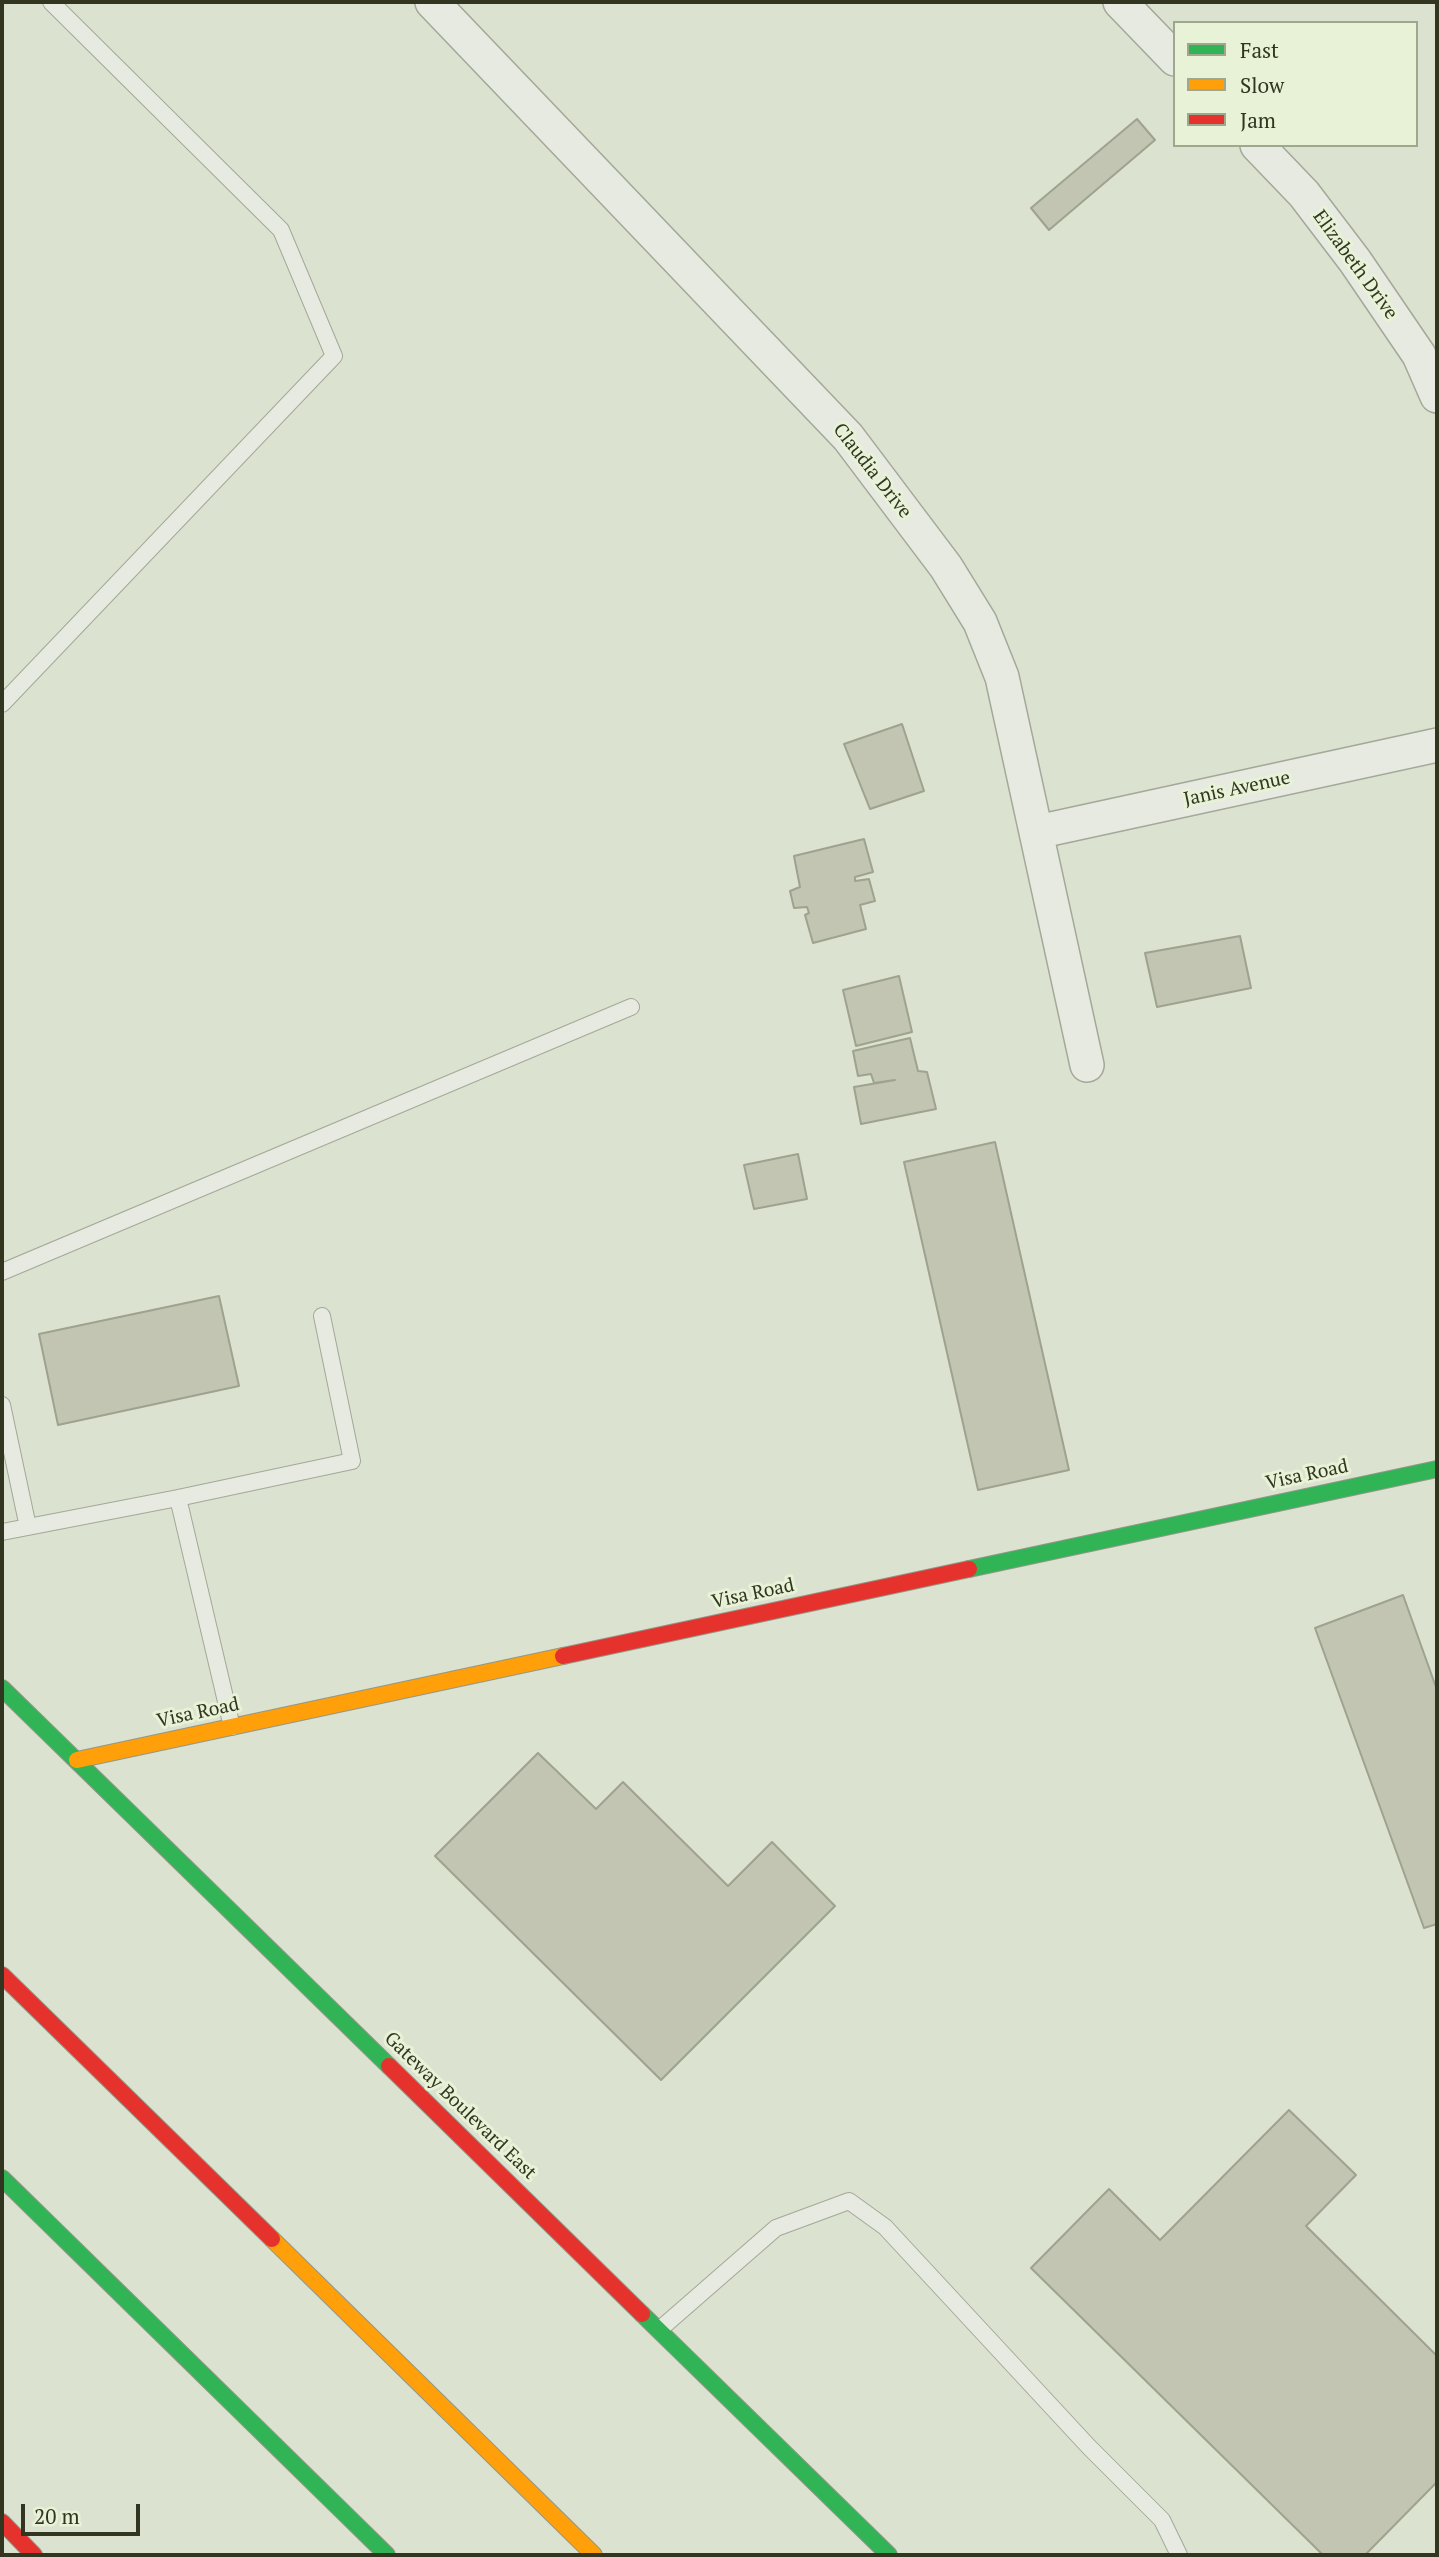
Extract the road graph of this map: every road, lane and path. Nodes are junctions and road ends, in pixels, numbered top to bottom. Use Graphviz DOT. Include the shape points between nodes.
graph roads {
  1 [pos="51,2"];
  2 [pos="432,2"];
  3 [pos="1120,2"];
  4 [pos="1173,57"];
  5 [pos="1260,147"];
  6 [pos="1437,396"];
  7 [pos="2,704"];
  8 [pos="1437,745"];
  9 [pos="1037,832"];
  10 [pos="631,1007"];
  11 [pos="1087,1065"];
  12 [pos="2,1272"];
  13 [pos="322,1316"];
  14 [pos="2,1405"];
  15 [pos="1437,1469"];
  16 [pos="177,1497"];
  17 [pos="27,1527"];
  18 [pos="2,1532"];
  19 [pos="2,1688"];
  20 [pos="232,1727"];
  21 [pos="76,1760"];
  22 [pos="2,1975"];
  23 [pos="2,2178"];
  24 [pos="659,2330"];
  25 [pos="2,2522"];
  26 [pos="34,2555"];
  27 [pos="387,2555"];
  28 [pos="594,2555"];
  29 [pos="889,2555"];
  30 [pos="1179,2555"];
  1 -- 7 [label="lane" via="281,230 334,356"];
  2 -- 9 [label="street, Claudia Drive" via="848,437 946,567 980,622 1002,677"];
  3 -- 4 [label="street"];
  5 -- 6 [label="street, Elizabeth Drive" via="1304,194 1355,261 1419,355"];
  8 -- 9 [label="street, Janis Avenue"];
  9 -- 11 [label="street, Claudia Drive"];
  10 -- 12 [label="lane"];
  13 -- 16 [label="lane" via="352,1461"];
  14 -- 17 [label="lane"];
  15 -- 20 [label="main road, Visa Road"];
  16 -- 17 [label="lane"];
  16 -- 20 [label="lane"];
  17 -- 18 [label="lane"];
  19 -- 21 [label="main road, Gateway Boulevard East"];
  20 -- 21 [label="main road, Visa Road"];
  21 -- 24 [label="main road, Gateway Boulevard East"];
  22 -- 28 [label="main road"];
  23 -- 27 [label="main road"];
  24 -- 29 [label="main road, Gateway Boulevard East"];
  24 -- 30 [label="lane" via="776,2228 849,2201 885,2227 1162,2520"];
  25 -- 26 [label="main road"];
}
